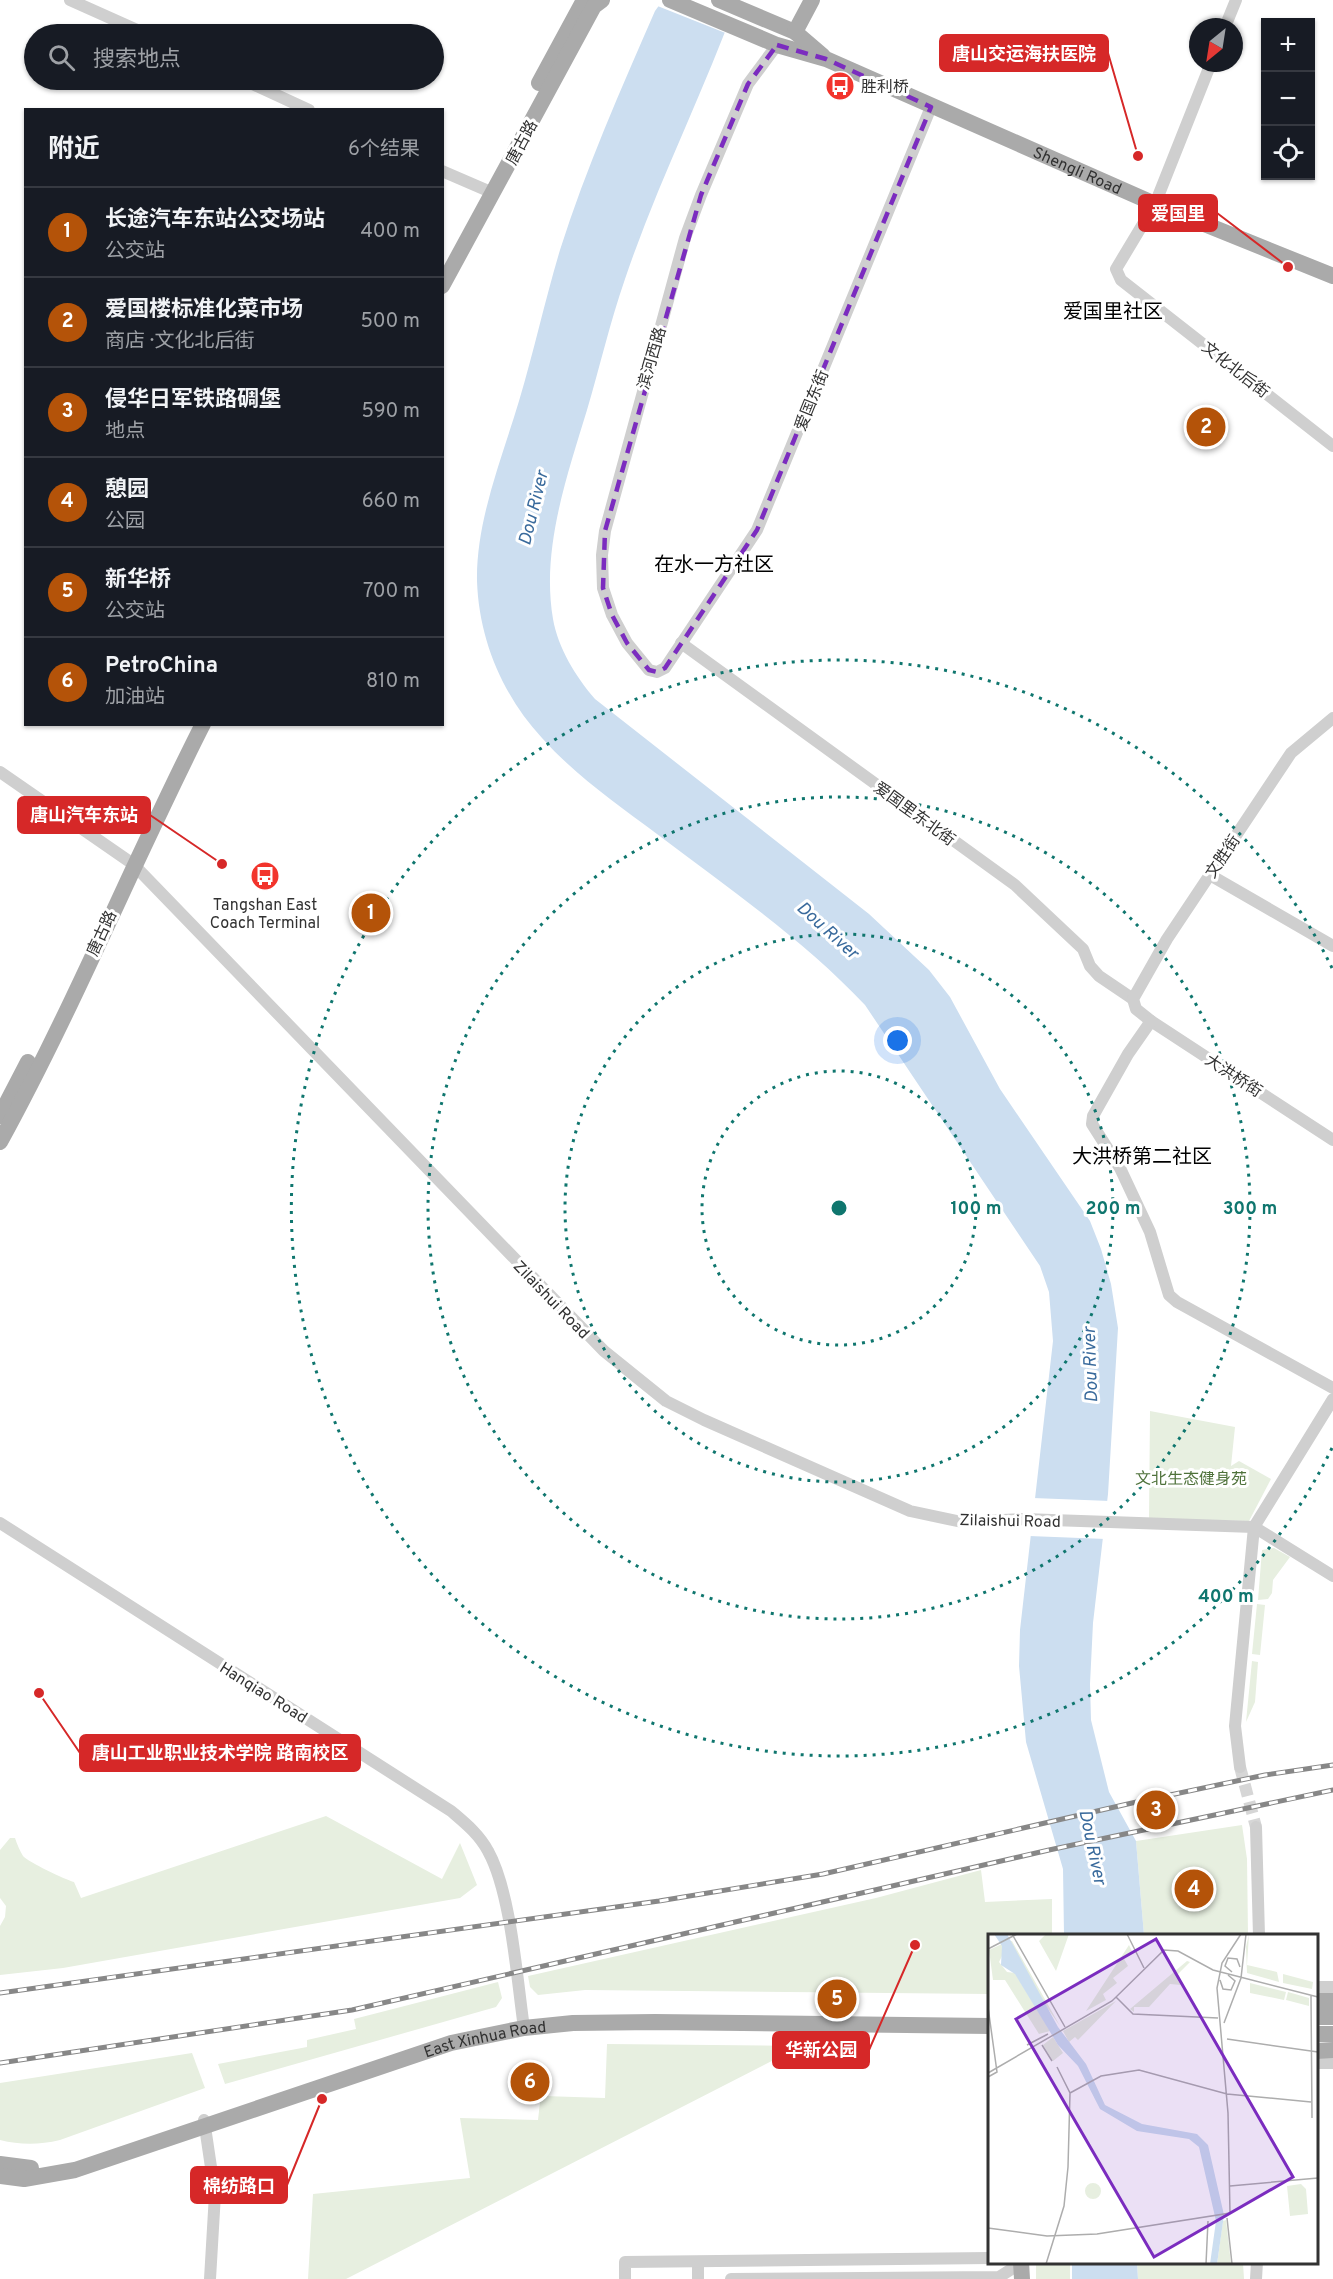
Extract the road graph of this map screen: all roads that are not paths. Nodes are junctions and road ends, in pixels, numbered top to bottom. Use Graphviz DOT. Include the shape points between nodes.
graph roads {
  1 [pos="70,0"];
  2 [pos="584,0"];
  3 [pos="602,0"];
  4 [pos="670,0"];
  5 [pos="719,0"];
  6 [pos="812,0"];
  7 [pos="1236,0"];
  8 [pos="1229,18"];
  9 [pos="124,24"];
  10 [pos="795,32"];
  11 [pos="782,46"];
  12 [pos="826,59"];
  13 [pos="1206,72"];
  14 [pos="266,90"];
  15 [pos="931,107"];
  16 [pos="305,108"];
  17 [pos="444,172"];
  18 [pos="488,191"];
  19 [pos="1155,204"];
  20 [pos="444,261"];
  21 [pos="1333,276"];
  22 [pos="444,282"];
  23 [pos="1333,446"];
  24 [pos="681,643"];
  25 [pos="657,672"];
  26 [pos="1333,718"];
  27 [pos="192,726"];
  28 [pos="202,726"];
  29 [pos="0,772"];
  30 [pos="130,862"];
  31 [pos="1210,875"];
  32 [pos="1333,946"];
  33 [pos="1134,1004"];
  34 [pos="1151,1021"];
  35 [pos="0,1116"];
  36 [pos="1333,1140"];
  37 [pos="0,1142"];
  38 [pos="1333,1388"];
  39 [pos="1333,1399"];
  40 [pos="0,1523"];
  41 [pos="1254,1527"];
  42 [pos="1333,1576"];
  43 [pos="1240,1767"];
  44 [pos="1256,1827"];
  45 [pos="1259,1934"];
  46 [pos="1333,1987"];
  47 [pos="1318,1988"];
  48 [pos="988,2016"];
  49 [pos="523,2023"];
  50 [pos="988,2026"];
  51 [pos="1333,2050"];
  52 [pos="1318,2051"];
  53 [pos="205,2123"];
  54 [pos="0,2164"];
  55 [pos="0,2176"];
  56 [pos="988,2258"];
  57 [pos="836,2260"];
  58 [pos="698,2262"];
  59 [pos="1019,2264"];
  60 [pos="1021,2264"];
  61 [pos="1257,2264"];
  62 [pos="210,2279"];
  63 [pos="625,2279"];
  64 [pos="698,2279"];
  65 [pos="731,2279"];
  66 [pos="836,2279"];
  67 [pos="1022,2279"];
  68 [pos="1256,2279"];
  1 -- 9 [label="street"];
  2 -- 18 [label="main road, 唐古路"];
  3 -- 18 [label="main road, 唐古路" via="594,6"];
  4 -- 11 [label="main road, Shengli Road"];
  5 -- 10 [label="main road, Shengli Road"];
  6 -- 10 [label="main road"];
  7 -- 8 [label="street"];
  10 -- 11 [label="street, 滨河西路"];
  10 -- 12 [label="main road, Shengli Road"];
  11 -- 12 [label="main road, Shengli Road"];
  11 -- 25 [label="street, 滨河西路" via="748,84 693,217 605,531 603,588 612,615 627,643 649,670"];
  12 -- 15 [label="main road, Shengli Road"];
  13 -- 19 [label="street"];
  14 -- 16 [label="street"];
  15 -- 19 [label="main road, Shengli Road"];
  15 -- 24 [label="street, 爱国东街" via="757,530"];
  17 -- 18 [label="street"];
  18 -- 20 [label="main road, 唐古路"];
  18 -- 22 [label="main road, 唐古路"];
  19 -- 21 [label="main road, Shengli Road"];
  19 -- 23 [label="street, 文化北后街" via="1116,269 1121,280"];
  24 -- 25 [label="street, 爱国东街" via="665,668"];
  24 -- 33 [label="street, 爱国里东北街" via="1015,885 1083,949 1099,976"];
  26 -- 31 [label="street, 文胜街" via="1291,753"];
  27 -- 30 [label="main road, 唐古路"];
  28 -- 30 [label="main road, 唐古路"];
  29 -- 30 [label="street, Zilaishui Road"];
  30 -- 35 [label="main road, 唐古路"];
  30 -- 37 [label="main road, 唐古路"];
  30 -- 41 [label="street, Zilaishui Road" via="603,1352 666,1401 910,1511 962,1522 1023,1519"];
  31 -- 32 [label="street"];
  31 -- 33 [label="street, 文胜街" via="1167,939"];
  33 -- 34 [label="street, 大洪桥街"];
  34 -- 36 [label="street, 大洪桥街"];
  34 -- 38 [label="street" via="1128,1054 1092,1124 1120,1168 1150,1232 1169,1295"];
  39 -- 41 [label="street"];
  40 -- 49 [label="street, Hanqiao Road" via="451,1811 474,1830 488,1851 503,1892"];
  41 -- 42 [label="street"];
  41 -- 43 [label="street" via="1235,1726"];
  44 -- 45 [label="street"];
  46 -- 47 [label="street"];
  48 -- 49 [label="main road, East Xinhua Road" via="668,2011 570,2013"];
  49 -- 50 [label="main road, East Xinhua Road"];
  49 -- 53 [label="main road, East Xinhua Road"];
  51 -- 52 [label="main road"];
  53 -- 54 [label="main road, East Xinhua Road" via="45,2166"];
  53 -- 55 [label="main road, East Xinhua Road" via="46,2177 24,2180"];
  53 -- 62 [label="street" via="215,2194"];
  56 -- 57 [label="street"];
  57 -- 58 [label="street"];
  57 -- 66 [label="street"];
  58 -- 63 [label="street" via="625,2262"];
  58 -- 64 [label="street"];
  59 -- 66 [label="street" via="999,2277"];
  60 -- 67 [label="main road"];
  61 -- 68 [label="street"];
  65 -- 66 [label="street"];
}
